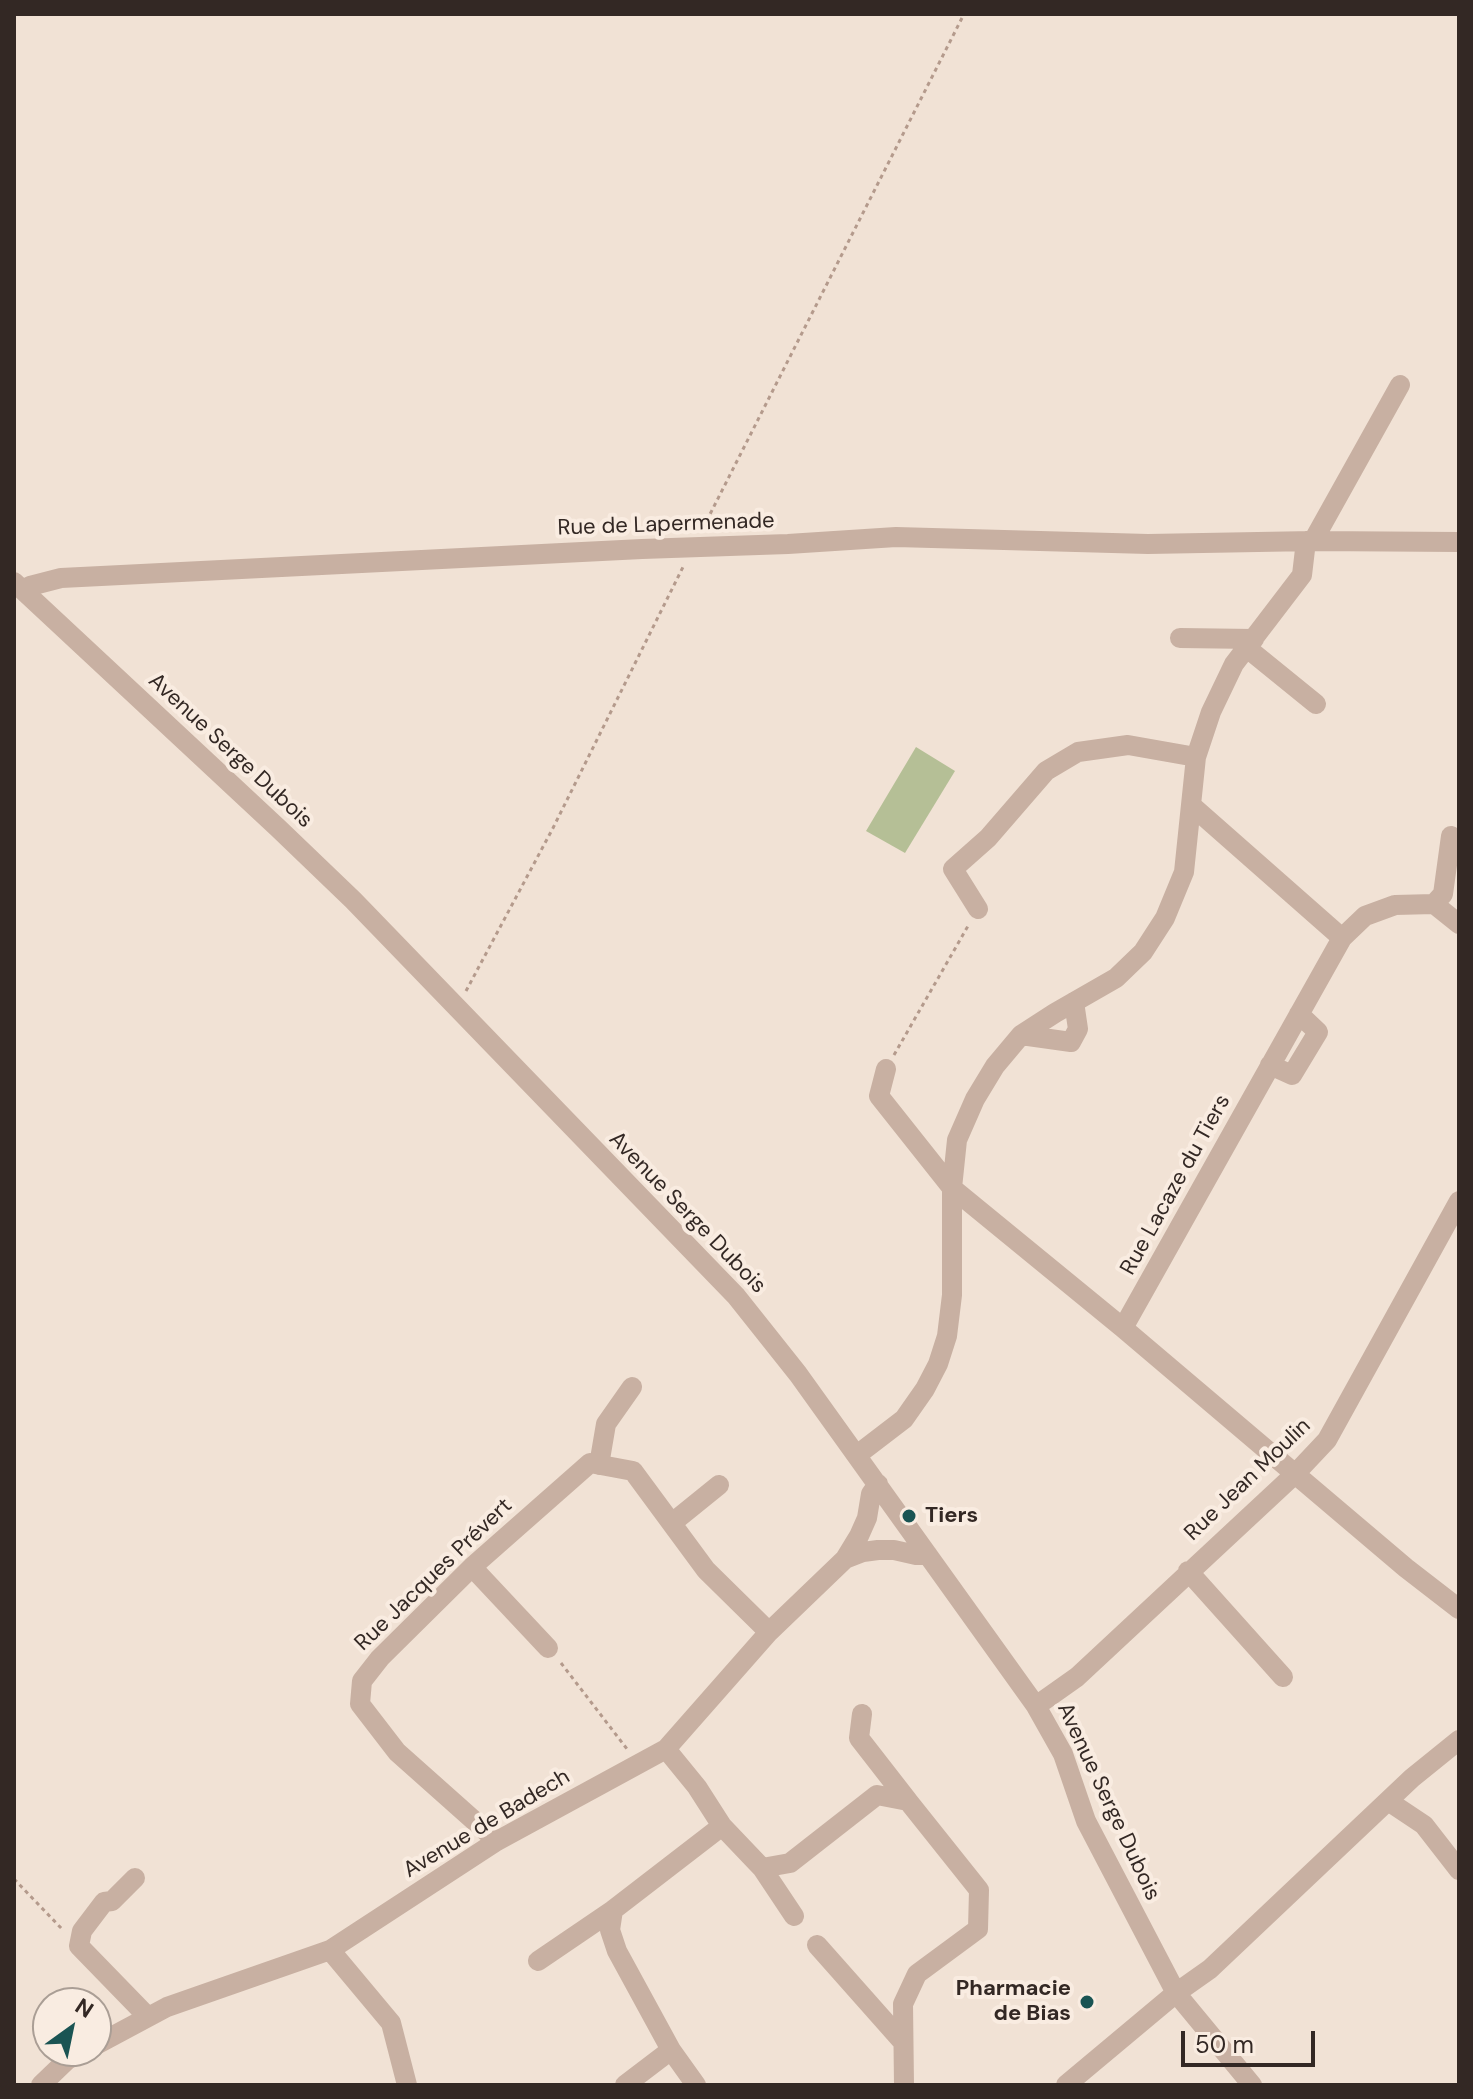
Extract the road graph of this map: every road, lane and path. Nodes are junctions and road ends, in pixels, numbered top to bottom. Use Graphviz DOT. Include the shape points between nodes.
graph roads {
  1 [pos="964,14"];
  2 [pos="1400,385"];
  3 [pos="1310,541"];
  4 [pos="1459,542"];
  5 [pos="693,547"];
  6 [pos="20,587"];
  7 [pos="1180,638"];
  8 [pos="1250,643"];
  9 [pos="1316,704"];
  10 [pos="1196,757"];
  11 [pos="1191,805"];
  12 [pos="1451,836"];
  13 [pos="1434,904"];
  14 [pos="978,909"];
  15 [pos="1459,924"];
  16 [pos="1342,938"];
  17 [pos="1074,1002"];
  18 [pos="456,1008"];
  19 [pos="1021,1035"];
  20 [pos="886,1069"];
  21 [pos="952,1188"];
  22 [pos="1459,1201"];
  23 [pos="1123,1328"];
  24 [pos="632,1387"];
  25 [pos="857,1455"];
  26 [pos="599,1465"];
  27 [pos="1295,1474"];
  28 [pos="878,1484"];
  29 [pos="719,1485"];
  30 [pos="672,1523"];
  31 [pos="928,1555"];
  32 [pos="845,1559"];
  33 [pos="472,1567"];
  34 [pos="1188,1571"];
  35 [pos="1459,1609"];
  36 [pos="769,1632"];
  37 [pos="548,1648"];
  38 [pos="1283,1677"];
  39 [pos="1036,1706"];
  40 [pos="862,1714"];
  41 [pos="1459,1740"];
  42 [pos="666,1749"];
  43 [pos="639,1764"];
  44 [pos="908,1801"];
  45 [pos="1388,1801"];
  46 [pos="722,1826"];
  47 [pos="497,1841"];
  48 [pos="762,1868"];
  49 [pos="1459,1870"];
  50 [pos="135,1878"];
  51 [pos="14,1879"];
  52 [pos="613,1910"];
  53 [pos="794,1916"];
  54 [pos="817,1945"];
  55 [pos="79,1946"];
  56 [pos="330,1950"];
  57 [pos="538,1961"];
  58 [pos="1176,1993"];
  59 [pos="148,2017"];
  60 [pos="112,2036"];
  61 [pos="903,2042"];
  62 [pos="671,2050"];
  63 [pos="60,2067"];
  64 [pos="41,2085"];
  65 [pos="407,2085"];
  66 [pos="625,2085"];
  67 [pos="696,2085"];
  68 [pos="904,2085"];
  69 [pos="1066,2085"];
  70 [pos="1252,2085"];
  1 -- 5 [label="path"];
  2 -- 3 [label="street"];
  3 -- 4 [label="street, Rue de Lapermenade"];
  3 -- 5 [label="street, Rue de Lapermenade" via="1148,544 896,537"];
  3 -- 8 [label="street" via="1302,575"];
  5 -- 6 [label="street, Rue de Lapermenade" via="61,578"];
  5 -- 18 [label="path"];
  6 -- 18 [label="street, Avenue Serge Dubois" via="321,869"];
  7 -- 8 [label="street"];
  8 -- 9 [label="street"];
  8 -- 10 [label="street" via="1211,712"];
  10 -- 11 [label="street"];
  10 -- 14 [label="street" via="1128,745 1078,752 1046,771 988,838 953,869"];
  11 -- 16 [label="street"];
  11 -- 17 [label="street" via="1184,872 1165,918 1143,952 1116,978"];
  12 -- 13 [label="street" via="1443,894"];
  13 -- 15 [label="street"];
  13 -- 16 [label="street" via="1395,905 1365,916"];
  14 -- 20 [label="path"];
  16 -- 23 [label="street, Rue Lacaze du Tiers"];
  17 -- 19 [label="street"];
  17 -- 19 [label="street" via="1078,1029 1071,1042"];
  18 -- 25 [label="street, Avenue Serge Dubois" via="736,1296"];
  19 -- 21 [label="street" via="975,1099 957,1140"];
  20 -- 21 [label="street" via="879,1096"];
  21 -- 23 [label="street"];
  21 -- 25 [label="street" via="952,1295 938,1364 904,1419"];
  22 -- 27 [label="street, Rue Jean Moulin" via="1327,1440"];
  23 -- 27 [label="street"];
  24 -- 26 [label="street" via="606,1424"];
  25 -- 28 [label="street, Avenue Serge Dubois"];
  26 -- 30 [label="street" via="633,1471"];
  26 -- 33 [label="street, Rue Jacques Prévert" via="590,1463"];
  27 -- 34 [label="street, Rue Jean Moulin"];
  27 -- 35 [label="street"];
  28 -- 31 [label="street, Avenue Serge Dubois"];
  28 -- 32 [label="street"];
  29 -- 30 [label="street"];
  30 -- 36 [label="street" via="706,1570"];
  31 -- 32 [label="street" via="878,1550"];
  31 -- 39 [label="street, Avenue Serge Dubois"];
  32 -- 36 [label="street, Avenue de Badech"];
  33 -- 37 [label="street"];
  33 -- 47 [label="street, Rue Jacques Prévert" via="380,1658 362,1681 360,1704 397,1752"];
  34 -- 38 [label="street"];
  34 -- 39 [label="street, Rue Jean Moulin" via="1077,1677"];
  36 -- 42 [label="street, Avenue de Badech"];
  37 -- 43 [label="path"];
  39 -- 58 [label="street, Avenue Serge Dubois" via="1063,1754 1086,1821"];
  40 -- 44 [label="street" via="859,1738"];
  41 -- 45 [label="street"];
  42 -- 43 [label="street, Avenue de Badech"];
  42 -- 46 [label="street"];
  43 -- 47 [label="street, Avenue de Badech"];
  44 -- 48 [label="street" via="877,1795 790,1863"];
  44 -- 61 [label="street" via="979,1890 978,1929 917,1974 903,2004"];
  45 -- 49 [label="street" via="1424,1825"];
  45 -- 58 [label="street" via="1210,1969"];
  46 -- 48 [label="street"];
  46 -- 52 [label="street"];
  47 -- 56 [label="street, Avenue de Badech"];
  48 -- 53 [label="street"];
  50 -- 55 [label="street" via="112,1901 104,1902 82,1931"];
  51 -- 55 [label="path"];
  52 -- 57 [label="street"];
  52 -- 62 [label="street" via="610,1930 617,1951"];
  54 -- 61 [label="street"];
  55 -- 59 [label="street"];
  56 -- 59 [label="street, Avenue de Badech"];
  56 -- 65 [label="street" via="391,2023"];
  58 -- 69 [label="street"];
  58 -- 70 [label="street, Avenue Serge Dubois"];
  59 -- 60 [label="street, Avenue de Badech"];
  61 -- 68 [label="street"];
  62 -- 66 [label="street"];
  62 -- 67 [label="street"];
  63 -- 64 [label="street"];
}
